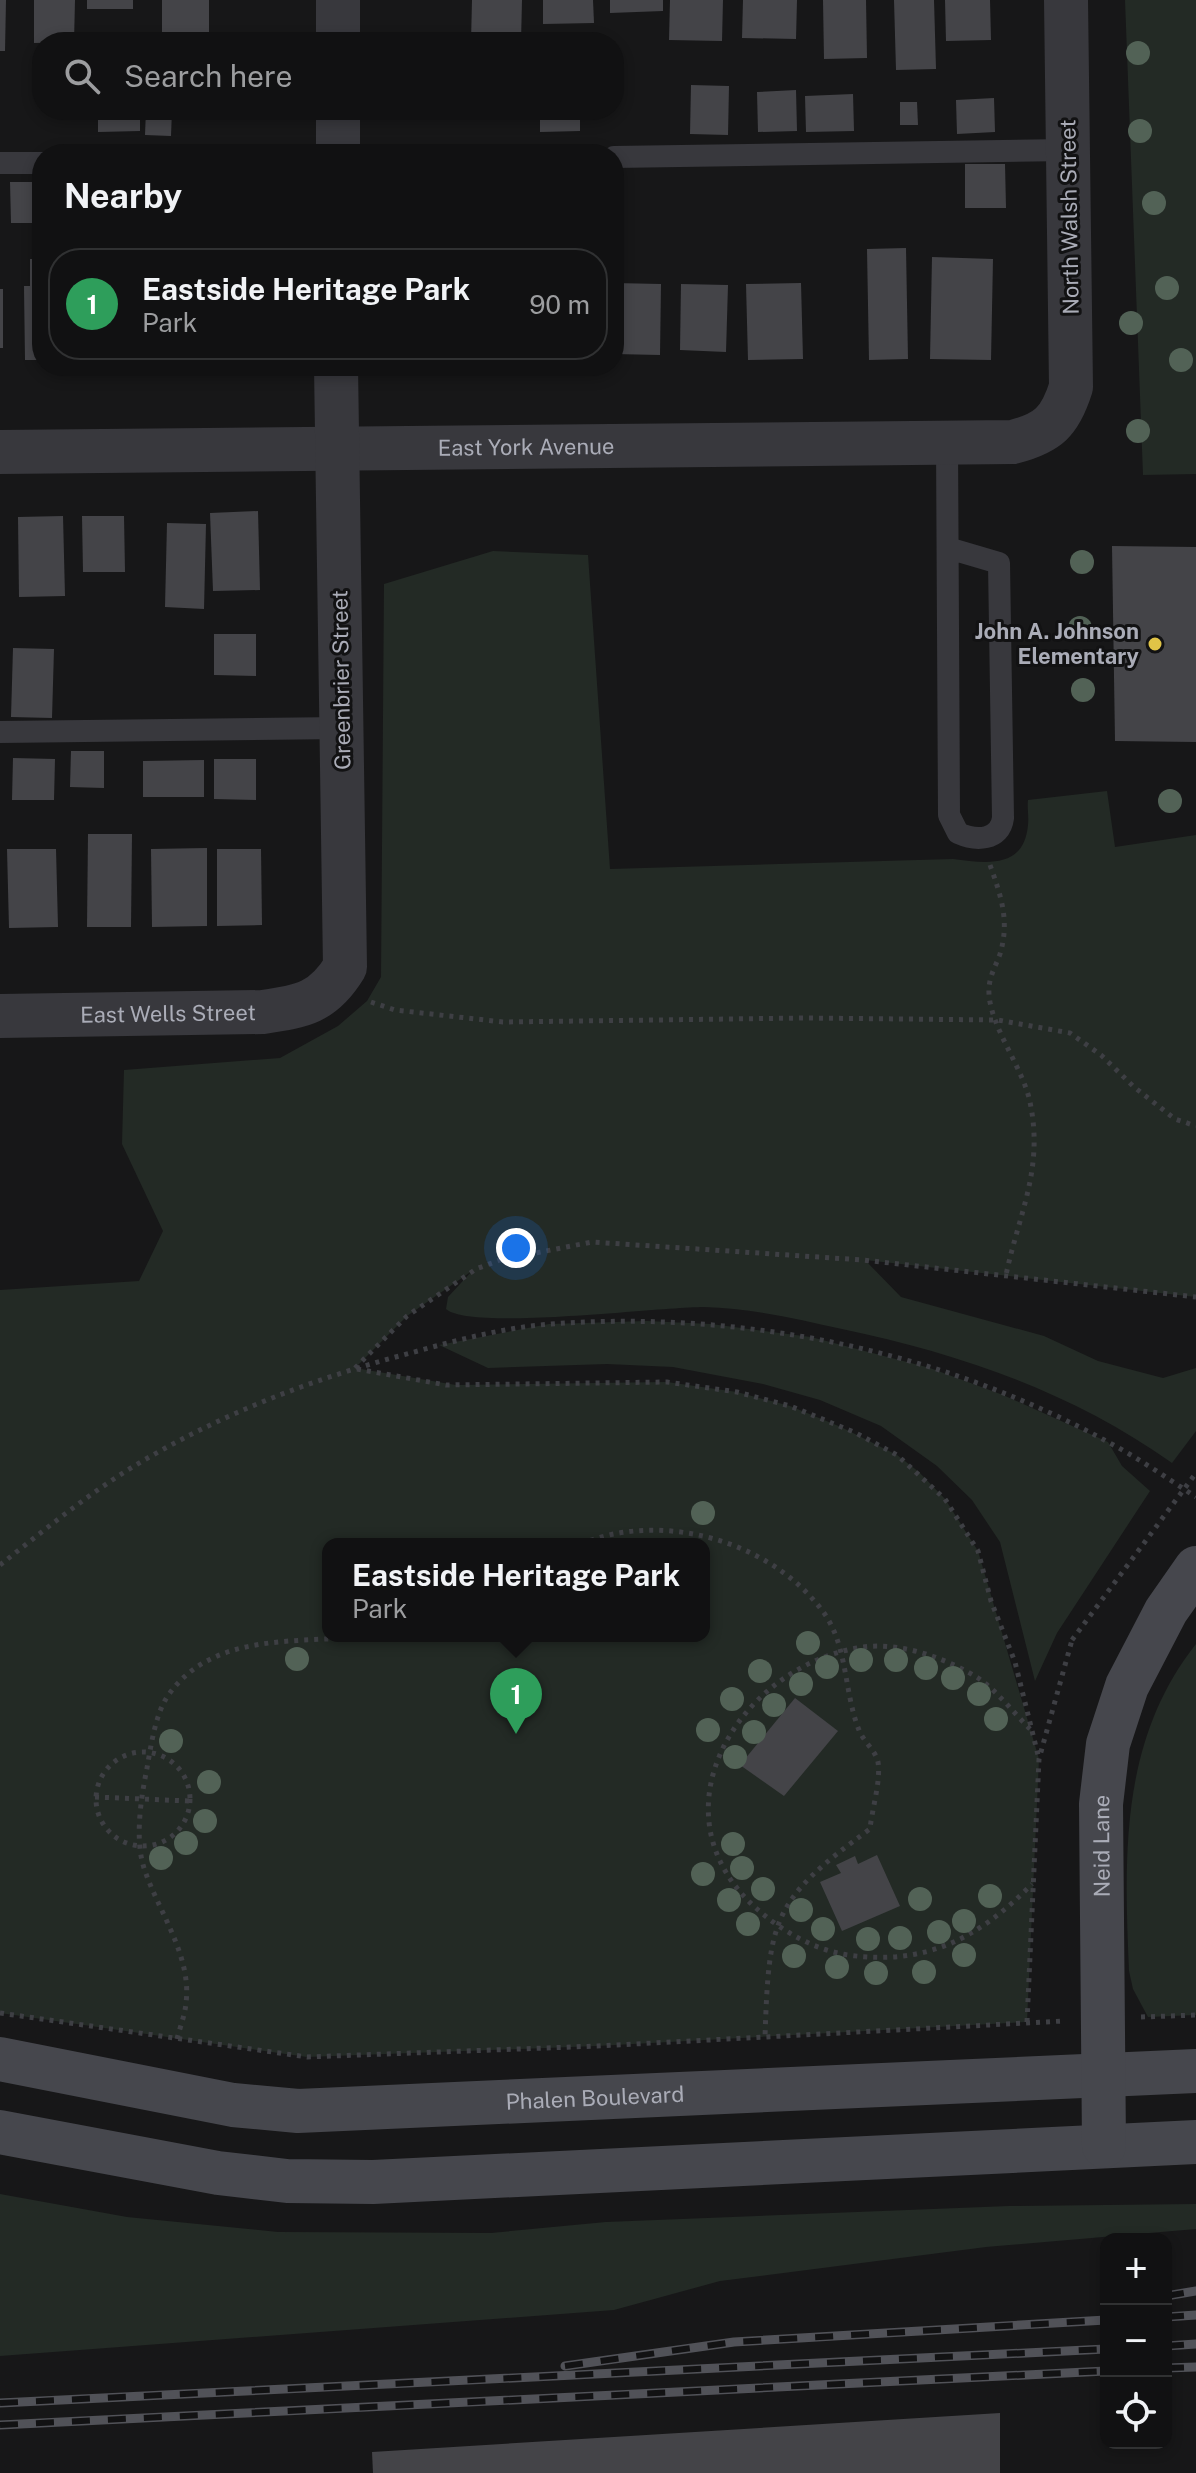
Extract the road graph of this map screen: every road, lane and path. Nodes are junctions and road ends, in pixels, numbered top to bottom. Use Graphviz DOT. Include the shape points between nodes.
graph roads {
  1 [pos="338,0"];
  2 [pos="1066,0"];
  3 [pos="338,32"];
  4 [pos="338,120"];
  5 [pos="338,144"];
  6 [pos="1068,150"];
  7 [pos="624,157"];
  8 [pos="0,163"];
  9 [pos="32,163"];
  10 [pos="336,376"];
  11 [pos="1050,428"];
  12 [pos="947,442"];
  13 [pos="336,450"];
  14 [pos="0,452"];
  15 [pos="948,548"];
  16 [pos="342,728"];
  17 [pos="0,732"];
  18 [pos="978,839"];
  19 [pos="331,990"];
  20 [pos="0,1016"];
  21 [pos="998,1020"];
  22 [pos="1196,1126"];
  23 [pos="1006,1275"];
  24 [pos="1196,1297"];
  25 [pos="354,1368"];
  26 [pos="1196,1473"];
  27 [pos="1196,1497"];
  28 [pos="596,1538"];
  29 [pos="708,1538"];
  30 [pos="710,1539"];
  31 [pos="0,1565"];
  32 [pos="1196,1568"];
  33 [pos="322,1639"];
  34 [pos="840,1652"];
  35 [pos="1032,1731"];
  36 [pos="1039,1759"];
  37 [pos="95,1797"];
  38 [pos="189,1801"];
  39 [pos="141,1846"];
  40 [pos="1032,1884"];
  41 [pos="0,2013"];
  42 [pos="1196,2015"];
  43 [pos="1103,2019"];
  44 [pos="1027,2022"];
  45 [pos="765,2037"];
  46 [pos="177,2039"];
  47 [pos="0,2059"];
  48 [pos="1196,2071"];
  49 [pos="1103,2075"];
  50 [pos="0,2132"];
  51 [pos="1196,2142"];
  52 [pos="1104,2146"];
  1 -- 3 [label="street"];
  2 -- 6 [label="street, North Walsh Street"];
  4 -- 5 [label="street"];
  6 -- 7 [label="lane"];
  6 -- 11 [label="street, North Walsh Street" via="1071,387"];
  8 -- 9 [label="lane"];
  10 -- 13 [label="street, Greenbrier Street"];
  11 -- 12 [label="street, East York Avenue" via="1013,442"];
  12 -- 13 [label="street, East York Avenue"];
  12 -- 15 [label="lane"];
  13 -- 14 [label="street, East York Avenue"];
  13 -- 16 [label="street, Greenbrier Street"];
  15 -- 18 [label="lane" via="949,815 958,833"];
  15 -- 18 [label="lane" via="999,563 1003,818 995,834"];
  16 -- 17 [label="lane"];
  16 -- 19 [label="street, Greenbrier Street" via="345,967"];
  18 -- 21 [label="path" via="1004,905 1003,939 990,977 989,998"];
  19 -- 20 [label="street, East Wells Street" via="297,1007 263,1012"];
  19 -- 21 [label="path" via="362,1004 503,1022"];
  21 -- 22 [label="path" via="1070,1033 1175,1119"];
  21 -- 23 [label="path" via="1030,1101 1034,1138 1032,1185"];
  23 -- 24 [label="path"];
  23 -- 25 [label="path" via="772,1251 627,1243 560,1246 500,1260 466,1275 407,1316"];
  25 -- 27 [label="path" via="549,1324 711,1324 811,1337 930,1368 1003,1395 1108,1442"];
  25 -- 31 [label="path" via="199,1429 149,1457"];
  25 -- 35 [label="path" via="446,1385 667,1382 737,1392 790,1406 897,1455 945,1499 978,1551"];
  26 -- 36 [label="path, bridge" via="1072,1640"];
  28 -- 29 [label="path" via="667,1530"];
  30 -- 34 [label="path" via="783,1573 824,1613"];
  32 -- 43 [label="main road, Neid Lane" via="1166,1611 1127,1686 1108,1744 1101,1804"];
  33 -- 39 [label="path" via="264,1642 231,1651 193,1671 167,1698 144,1782"];
  34 -- 35 [label="path" via="899,1647 954,1665 980,1679"];
  34 -- 40 [label="path" via="778,1681 755,1701 735,1725 711,1777 707,1813 713,1848 746,1899 800,1939 872,1958 935,1951 967,1938"];
  34 -- 45 [label="path" via="860,1733 878,1761 870,1829 817,1870 786,1903 771,1943"];
  35 -- 36 [label="path"];
  36 -- 40 [label="path"];
  37 -- 38 [label="path"];
  37 -- 38 [label="path" via="106,1770 130,1753 145,1752 175,1764 185,1777"];
  37 -- 39 [label="path" via="97,1812 114,1836"];
  38 -- 39 [label="path" via="183,1824 172,1836"];
  39 -- 46 [label="path" via="143,1867 185,1975 187,2002"];
  40 -- 44 [label="path"];
  41 -- 46 [label="path"];
  42 -- 43 [label="path"];
  43 -- 44 [label="path"];
  43 -- 49 [label="main road, Neid Lane"];
  44 -- 45 [label="path"];
  45 -- 46 [label="path" via="307,2057"];
  47 -- 49 [label="main road, Phalen Boulevard" via="233,2105 298,2111"];
  48 -- 49 [label="main road, Phalen Boulevard"];
  49 -- 52 [label="main road, Neid Lane"];
  50 -- 52 [label="main road" via="287,2181 373,2182"];
  51 -- 52 [label="main road"];
}
